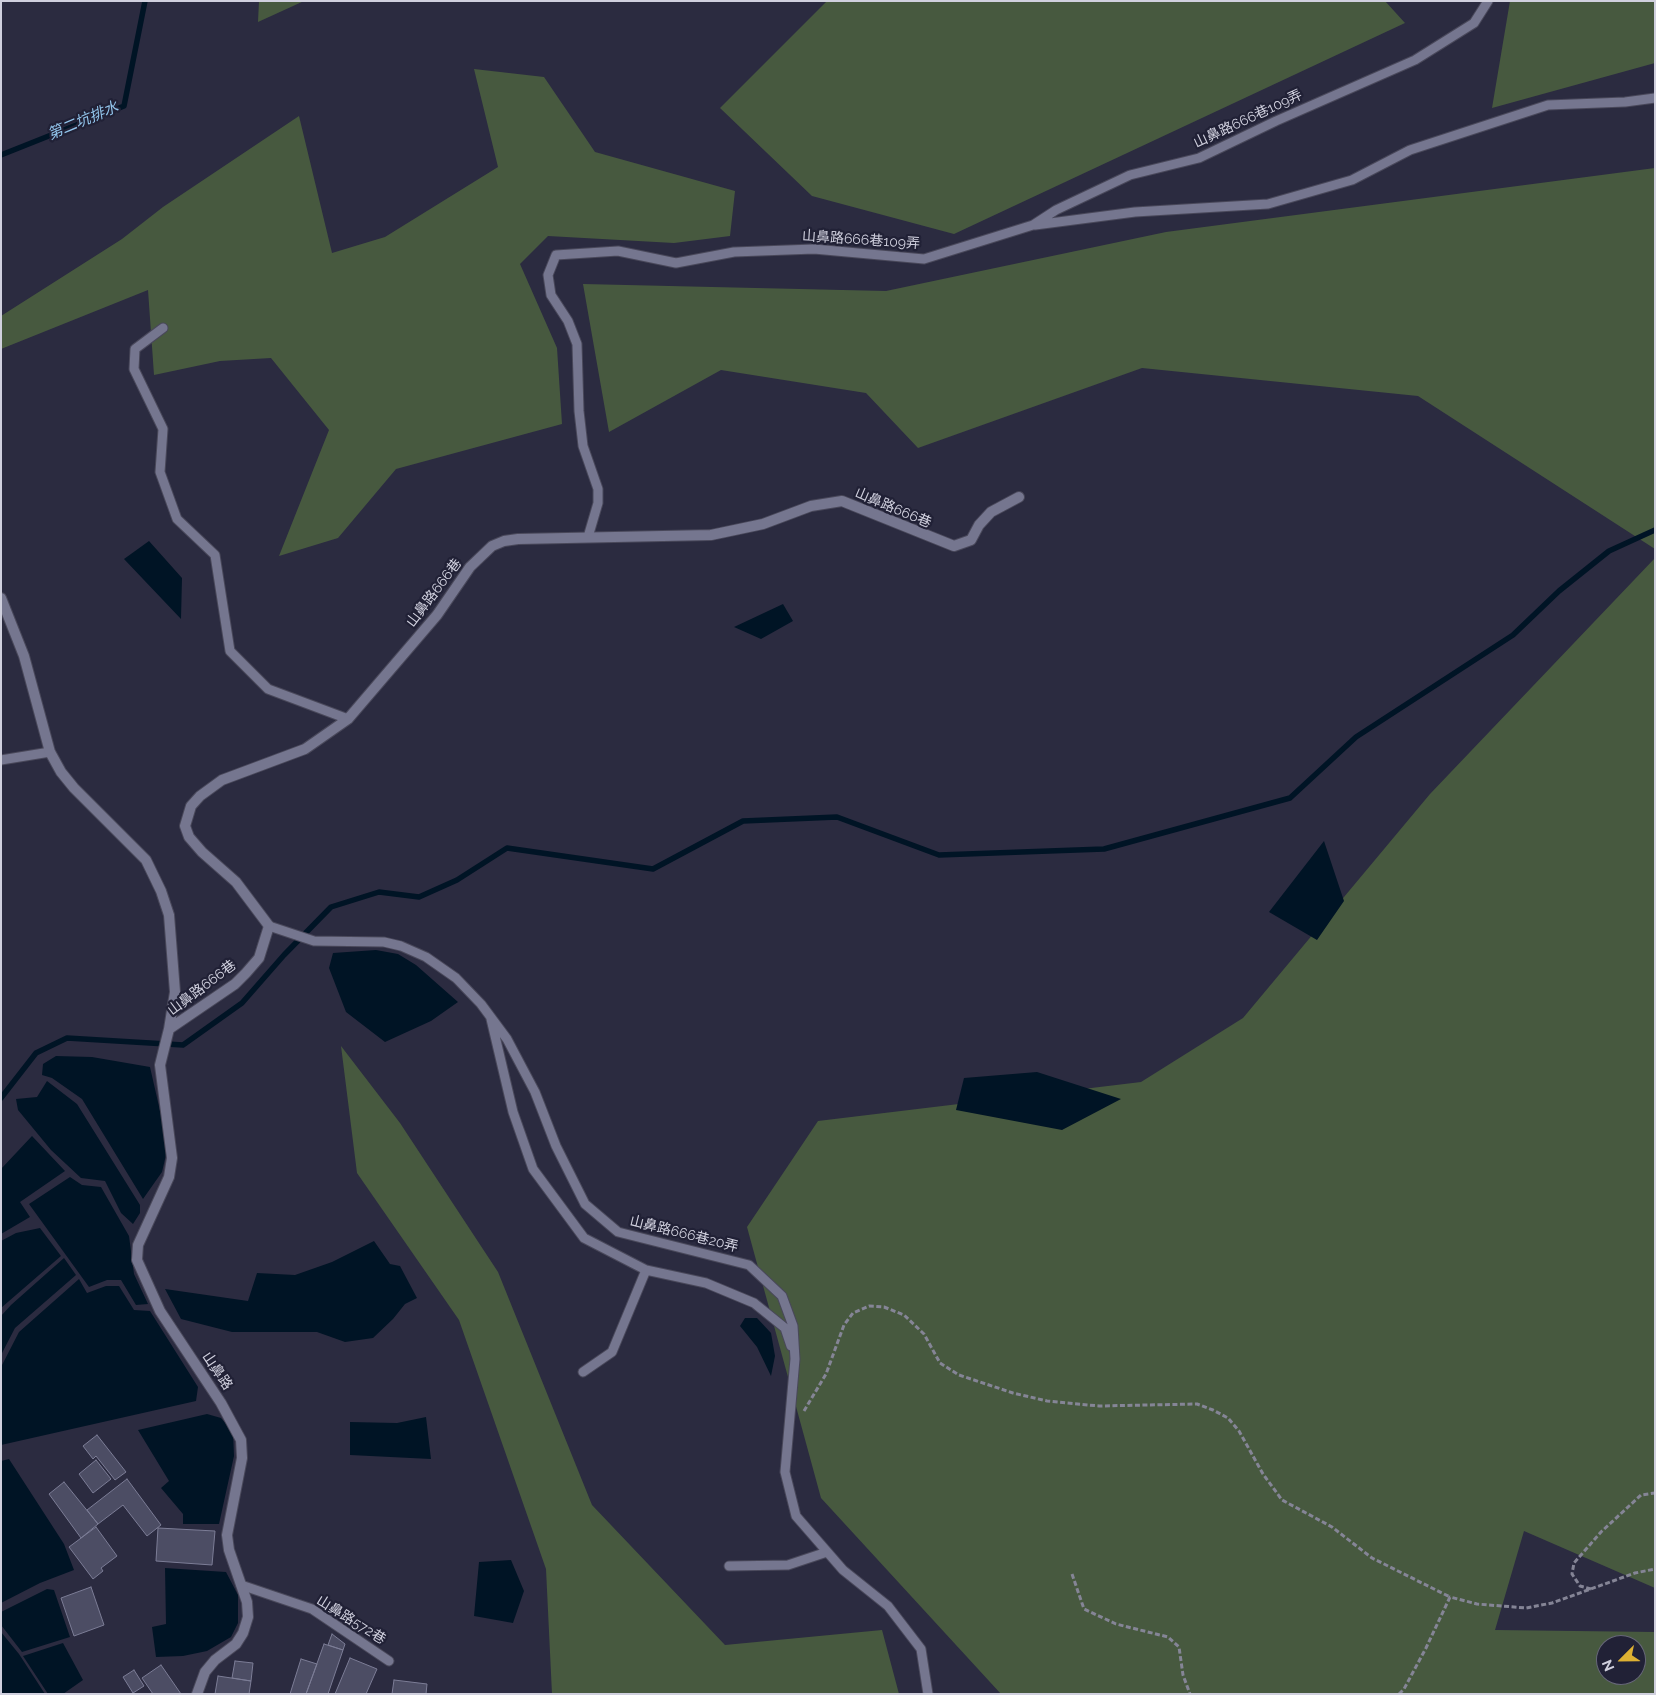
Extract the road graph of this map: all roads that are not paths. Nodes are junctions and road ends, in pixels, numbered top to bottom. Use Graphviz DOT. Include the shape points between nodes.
graph roads {
  1 [pos="1488,1"];
  2 [pos="1655,98"];
  3 [pos="1033,225"];
  4 [pos="164,328"];
  5 [pos="1019,497"];
  6 [pos="588,537"];
  7 [pos="1,598"];
  8 [pos="348,719"];
  9 [pos="50,752"];
  10 [pos="1,760"];
  11 [pos="270,926"];
  12 [pos="490,1015"];
  13 [pos="168,1033"];
  14 [pos="646,1270"];
  15 [pos="795,1358"];
  16 [pos="583,1372"];
  17 [pos="827,1552"];
  18 [pos="729,1566"];
  19 [pos="241,1585"];
  20 [pos="389,1661"];
  21 [pos="197,1694"];
  22 [pos="928,1694"];
  1 -- 3 [label="lane, 山鼻路666巷109弄" via="1474,23 1415,60 1199,158 1130,174 1056,210"];
  2 -- 3 [label="lane" via="1548,105 1410,150 1352,180 1268,204 1135,212"];
  3 -- 6 [label="lane, 山鼻路666巷109弄" via="924,259 814,249 734,252 676,263 618,251 556,255 548,275 551,295 568,321 577,344 579,411 584,446 598,489 598,503"];
  4 -- 8 [label="lane" via="135,349 134,370 163,429 160,472 177,519 214,555 230,651 268,690"];
  5 -- 6 [label="street, 山鼻路666巷" via="996,508 971,540 954,546 842,500 811,506 763,524 711,535"];
  6 -- 8 [label="street, 山鼻路666巷" via="504,540 492,546 470,567 437,616"];
  7 -- 9 [label="street, 山鼻路" via="24,656"];
  8 -- 11 [label="street, 山鼻路666巷" via="305,749 222,780 191,806 185,826 190,837 236,882"];
  9 -- 10 [label="lane"];
  9 -- 13 [label="street, 山鼻路" via="74,788 146,860 161,891 169,915 173,953 174,992"];
  11 -- 12 [label="lane, 山鼻路666巷20弄" via="304,938 328,942 384,942 401,946 426,957 456,978"];
  11 -- 13 [label="street, 山鼻路666巷" via="259,958 246,973"];
  12 -- 14 [label="lane" via="513,1112 534,1169 584,1238"];
  12 -- 15 [label="lane, 山鼻路666巷20弄" via="507,1039 534,1092 585,1204 618,1232 749,1265 782,1296 793,1326"];
  13 -- 19 [label="street, 山鼻路" via="161,1058 161,1084 171,1134 172,1158 169,1177 138,1245 137,1260 160,1311 225,1409 241,1440 242,1458 227,1535"];
  14 -- 15 [label="lane" via="706,1283 754,1303 785,1328"];
  14 -- 16 [label="lane" via="612,1352"];
  15 -- 17 [label="lane, 山鼻路666巷20弄" via="784,1472 796,1516"];
  17 -- 18 [label="lane" via="788,1565"];
  17 -- 22 [label="lane, 山鼻路666巷20弄" via="843,1570 888,1606 921,1649"];
  19 -- 20 [label="lane, 山鼻路572巷" via="312,1609"];
  19 -- 21 [label="street, 山鼻路" via="248,1617 243,1633 236,1644 205,1672"];
}
